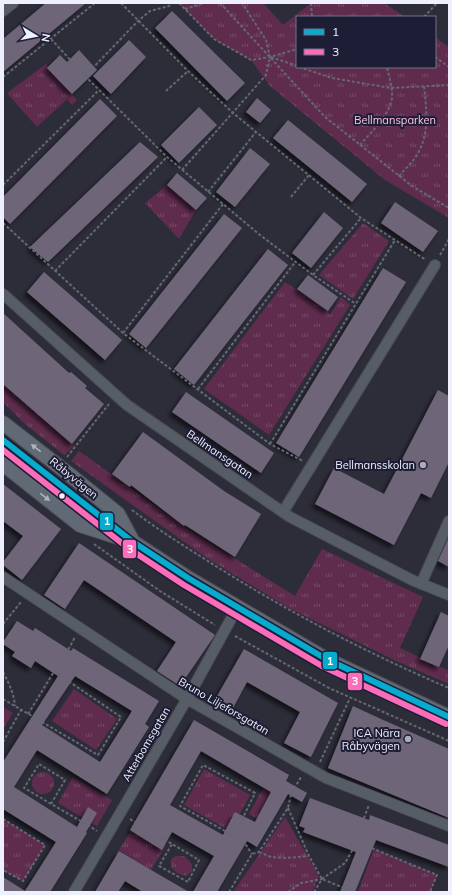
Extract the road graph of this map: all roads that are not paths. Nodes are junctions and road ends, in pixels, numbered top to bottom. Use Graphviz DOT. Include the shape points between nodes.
graph roads {
  1 [pos="13,3"];
  2 [pos="3,11"];
  3 [pos="434,265"];
  4 [pos="3,294"];
  5 [pos="3,423"];
  6 [pos="3,440"];
  7 [pos="3,464"];
  8 [pos="282,512"];
  9 [pos="449,521"];
  10 [pos="133,542"];
  11 [pos="3,577"];
  12 [pos="421,584"];
  13 [pos="449,595"];
  14 [pos="237,608"];
  15 [pos="187,699"];
  16 [pos="449,717"];
  17 [pos="449,826"];
  18 [pos="74,892"];
  1 -- 2 [label="street"];
  3 -- 8 [label="street"];
  4 -- 8 [label="street, Bellmansgatan" via="127,405"];
  10 -- 5 [label="main road, Råbyvägen, one-way" via="118,514"];
  6 -- 10 [label="lane, Råbyvägen"];
  7 -- 10 [label="main road, Råbyvägen, one-way" via="80,525"];
  8 -- 12 [label="street, Bellmansgatan"];
  9 -- 12 [label="street"];
  10 -- 14 [label="main road, Råbyvägen"];
  11 -- 15 [label="street, Bruno Liljeforsgatan"];
  12 -- 13 [label="street, Bellmansgatan"];
  14 -- 15 [label="street, Atterbomsgatan"];
  14 -- 16 [label="main road, Råbyvägen" via="326,659"];
  15 -- 17 [label="street, Bruno Liljeforsgatan" via="326,778"];
  15 -- 18 [label="street, Atterbomsgatan"];
}
